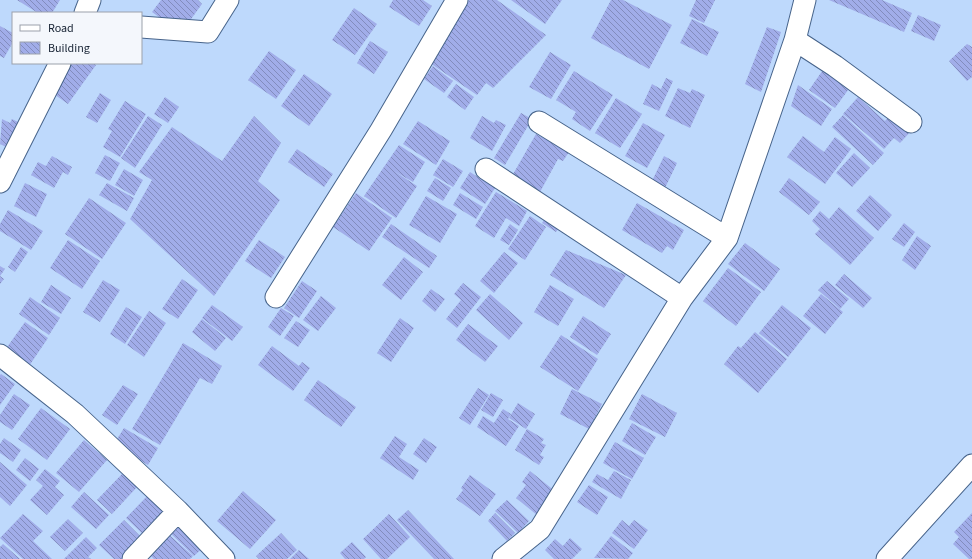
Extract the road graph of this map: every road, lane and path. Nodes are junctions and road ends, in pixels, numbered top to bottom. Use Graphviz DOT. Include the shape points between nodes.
graph roads {
  1 [pos="90,0"];
  2 [pos="228,0"];
  3 [pos="457,0"];
  4 [pos="806,0"];
  5 [pos="85,12"];
  6 [pos="142,27"];
  7 [pos="795,40"];
  8 [pos="59,64"];
  9 [pos="539,122"];
  10 [pos="911,122"];
  11 [pos="486,169"];
  12 [pos="0,182"];
  13 [pos="727,238"];
  14 [pos="276,298"];
  15 [pos="682,298"];
  16 [pos="0,355"];
  17 [pos="972,465"];
  18 [pos="178,511"];
  19 [pos="132,559"];
  20 [pos="224,559"];
  21 [pos="503,559"];
  22 [pos="887,559"];
  1 -- 5 [label="street"];
  2 -- 6 [label="street" via="208,32"];
  3 -- 14 [label="street" via="381,130"];
  4 -- 7 [label="street"];
  7 -- 10 [label="street"];
  7 -- 13 [label="street"];
  8 -- 12 [label="street"];
  9 -- 13 [label="street"];
  11 -- 15 [label="street"];
  13 -- 15 [label="street"];
  15 -- 21 [label="street" via="540,529"];
  16 -- 18 [label="street" via="74,414"];
  17 -- 22 [label="street"];
  18 -- 19 [label="street"];
  18 -- 20 [label="street"];
}
